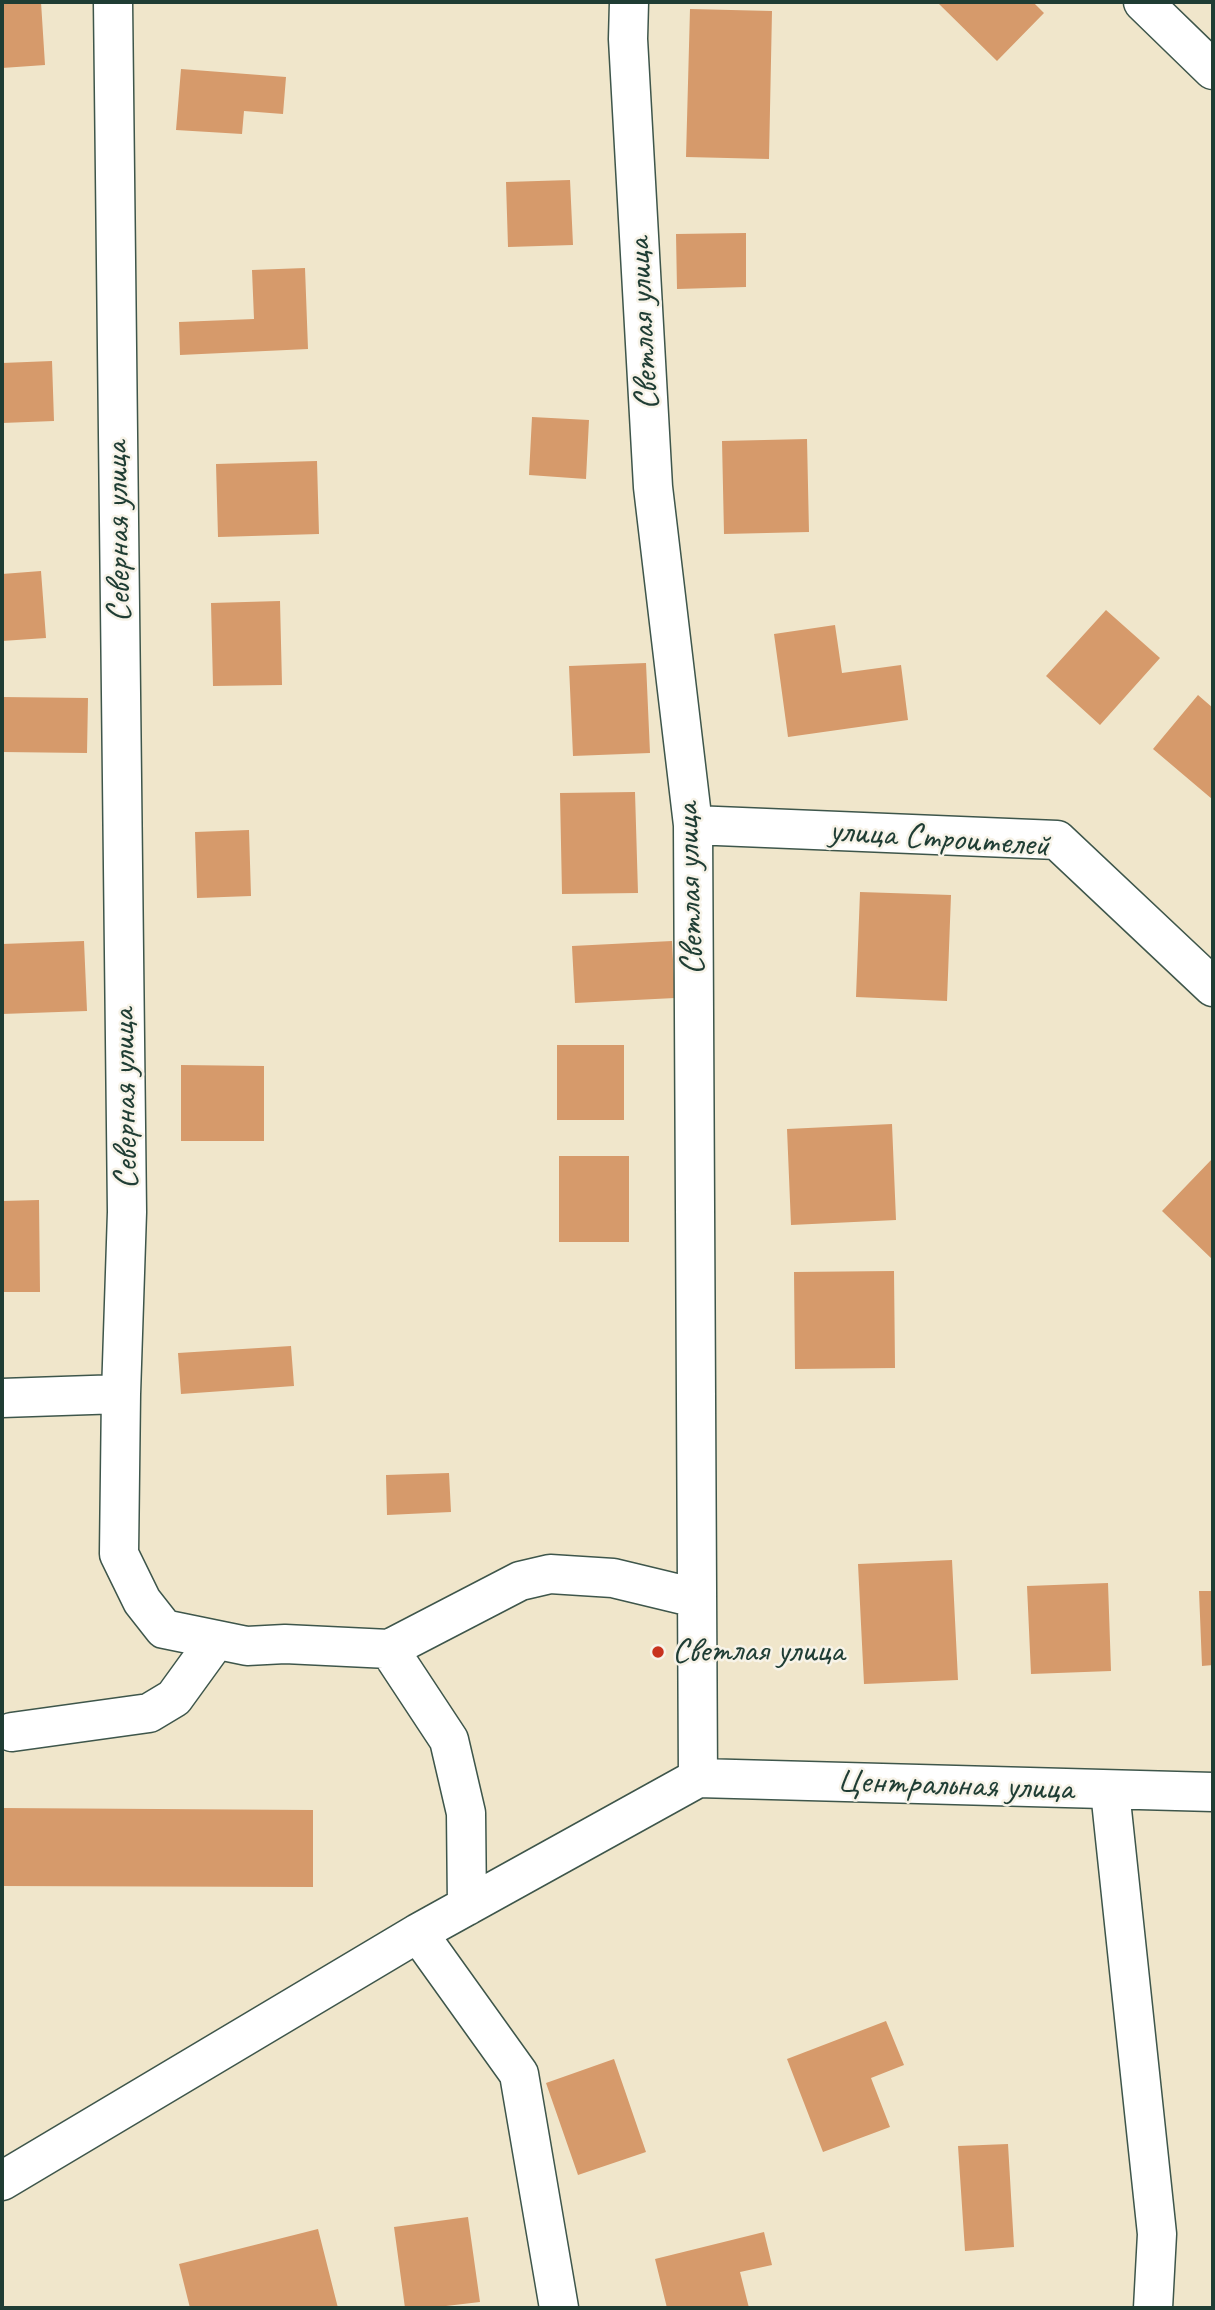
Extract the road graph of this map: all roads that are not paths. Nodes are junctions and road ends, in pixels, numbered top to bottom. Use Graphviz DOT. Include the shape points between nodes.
graph roads {
  1 [pos="113,2"];
  2 [pos="629,2"];
  3 [pos="1143,2"];
  4 [pos="1213,70"];
  5 [pos="693,825"];
  6 [pos="1213,987"];
  7 [pos="121,1394"];
  8 [pos="2,1398"];
  9 [pos="696,1598"];
  10 [pos="216,1640"];
  11 [pos="389,1649"];
  12 [pos="12,1732"];
  13 [pos="698,1778"];
  14 [pos="1110,1791"];
  15 [pos="1213,1792"];
  16 [pos="467,1906"];
  17 [pos="418,1933"];
  18 [pos="2,2181"];
  19 [pos="559,2308"];
  20 [pos="1153,2308"];
  1 -- 7 [label="street, Северная улица" via="127,1212"];
  2 -- 5 [label="street, Светлая улица" via="653,487"];
  3 -- 4 [label="street"];
  5 -- 6 [label="street, улица Строителей" via="1057,840"];
  5 -- 9 [label="street, Светлая улица"];
  7 -- 8 [label="street"];
  7 -- 10 [label="street, Северная улица" via="119,1554 142,1601 164,1629"];
  9 -- 11 [label="street" via="614,1578 550,1574 520,1581"];
  9 -- 13 [label="street, Светлая улица"];
  10 -- 11 [label="street, Северная улица" via="247,1646"];
  10 -- 12 [label="street" via="174,1698 149,1713"];
  11 -- 16 [label="street" via="449,1740 466,1813"];
  13 -- 14 [label="street, Центральная улица"];
  13 -- 16 [label="street"];
  14 -- 15 [label="street, Центральная улица"];
  14 -- 20 [label="street" via="1157,2234"];
  16 -- 17 [label="street"];
  17 -- 18 [label="street"];
  17 -- 19 [label="street" via="519,2074"];
}
